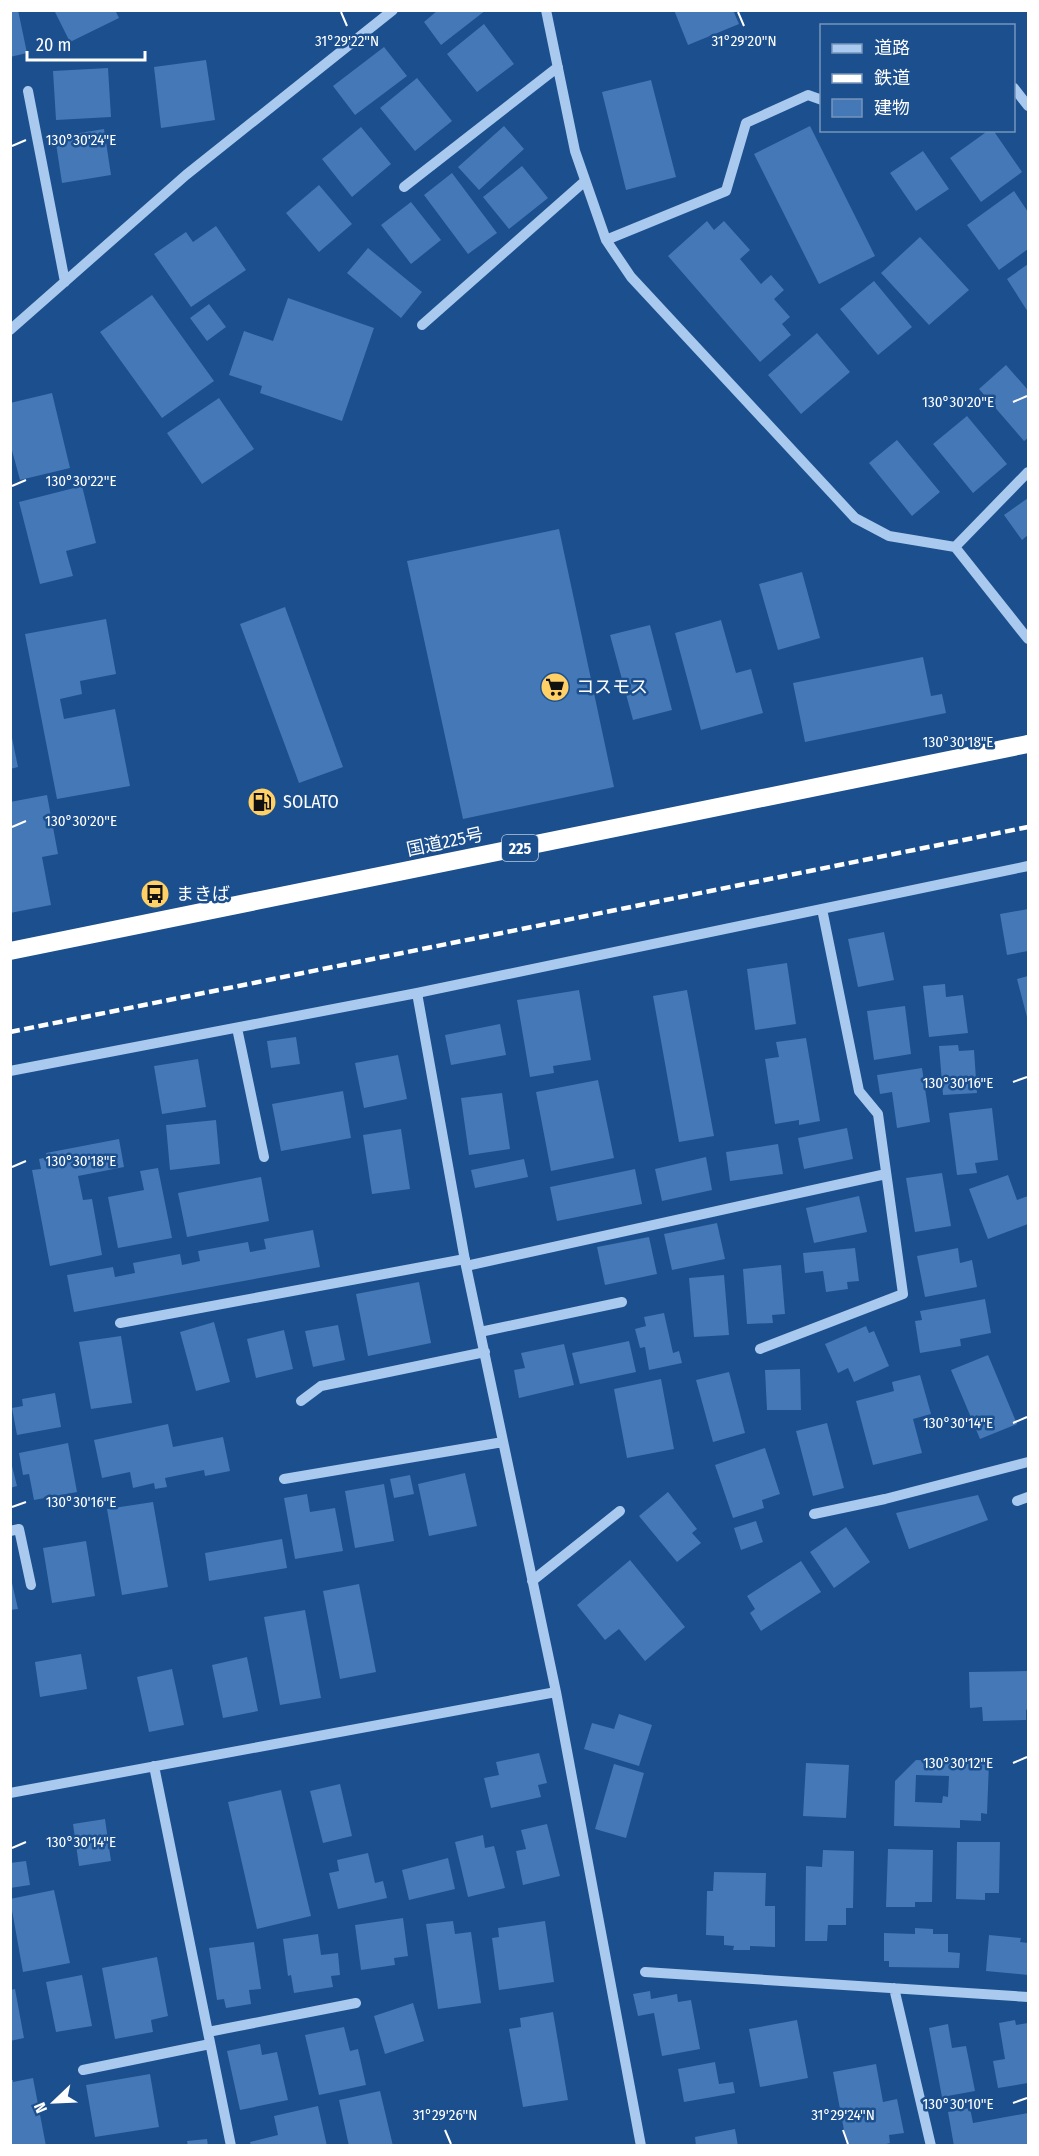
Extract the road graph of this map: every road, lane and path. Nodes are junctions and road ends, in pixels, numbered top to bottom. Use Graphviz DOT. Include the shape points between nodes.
graph roads {
  1 [pos="393,10"];
  2 [pos="546,10"];
  3 [pos="558,67"];
  4 [pos="1015,89"];
  5 [pos="28,91"];
  6 [pos="820,99"];
  7 [pos="1029,106"];
  8 [pos="585,181"];
  9 [pos="404,187"];
  10 [pos="606,240"];
  11 [pos="64,282"];
  12 [pos="422,325"];
  13 [pos="10,330"];
  14 [pos="1029,472"];
  15 [pos="955,547"];
  16 [pos="1029,639"];
  17 [pos="1029,744"];
  18 [pos="1029,866"];
  19 [pos="822,909"];
  20 [pos="10,951"];
  21 [pos="417,993"];
  22 [pos="237,1028"];
  23 [pos="10,1071"];
  24 [pos="264,1157"];
  25 [pos="886,1174"];
  26 [pos="465,1262"];
  27 [pos="622,1302"];
  28 [pos="120,1323"];
  29 [pos="480,1332"];
  30 [pos="760,1349"];
  31 [pos="484,1352"];
  32 [pos="301,1401"];
  33 [pos="503,1442"];
  34 [pos="1029,1462"];
  35 [pos="285,1479"];
  36 [pos="1029,1497"];
  37 [pos="1017,1501"];
  38 [pos="620,1511"];
  39 [pos="814,1514"];
  40 [pos="10,1531"];
  41 [pos="532,1581"];
  42 [pos="31,1586"];
  43 [pos="556,1692"];
  44 [pos="154,1766"];
  45 [pos="10,1793"];
  46 [pos="645,1972"];
  47 [pos="894,1988"];
  48 [pos="1029,1997"];
  49 [pos="356,2002"];
  50 [pos="208,2032"];
  51 [pos="210,2044"];
  52 [pos="83,2070"];
  53 [pos="231,2145"];
  54 [pos="641,2145"];
  55 [pos="931,2145"];
  1 -- 11 [label="street" via="186,175"];
  2 -- 3 [label="street"];
  3 -- 8 [label="street"];
  3 -- 9 [label="street"];
  4 -- 7 [label="street"];
  5 -- 11 [label="street"];
  6 -- 10 [label="street" via="807,95 746,123 726,191"];
  8 -- 10 [label="street"];
  8 -- 12 [label="street"];
  10 -- 15 [label="street" via="631,277 855,518 890,536"];
  11 -- 13 [label="street"];
  14 -- 15 [label="street"];
  15 -- 16 [label="street"];
  17 -- 20 [label="highway, 国道225号 / 225"];
  18 -- 19 [label="street"];
  19 -- 21 [label="street"];
  19 -- 25 [label="street" via="859,1091 878,1114"];
  21 -- 22 [label="street"];
  21 -- 26 [label="street"];
  22 -- 23 [label="street"];
  22 -- 24 [label="street"];
  25 -- 26 [label="street"];
  25 -- 30 [label="street" via="903,1294"];
  26 -- 28 [label="street"];
  26 -- 29 [label="street"];
  27 -- 29 [label="street"];
  29 -- 31 [label="street"];
  31 -- 32 [label="street" via="321,1386"];
  31 -- 33 [label="street"];
  33 -- 35 [label="street"];
  33 -- 41 [label="street"];
  34 -- 39 [label="street"];
  36 -- 37 [label="street"];
  38 -- 41 [label="street"];
  40 -- 42 [label="street" via="19,1529"];
  41 -- 43 [label="street"];
  43 -- 44 [label="street"];
  43 -- 54 [label="street"];
  44 -- 45 [label="street"];
  44 -- 50 [label="street"];
  46 -- 47 [label="street"];
  47 -- 48 [label="street"];
  47 -- 55 [label="street"];
  49 -- 50 [label="street"];
  50 -- 51 [label="street"];
  51 -- 52 [label="street"];
  51 -- 53 [label="street"];
}
